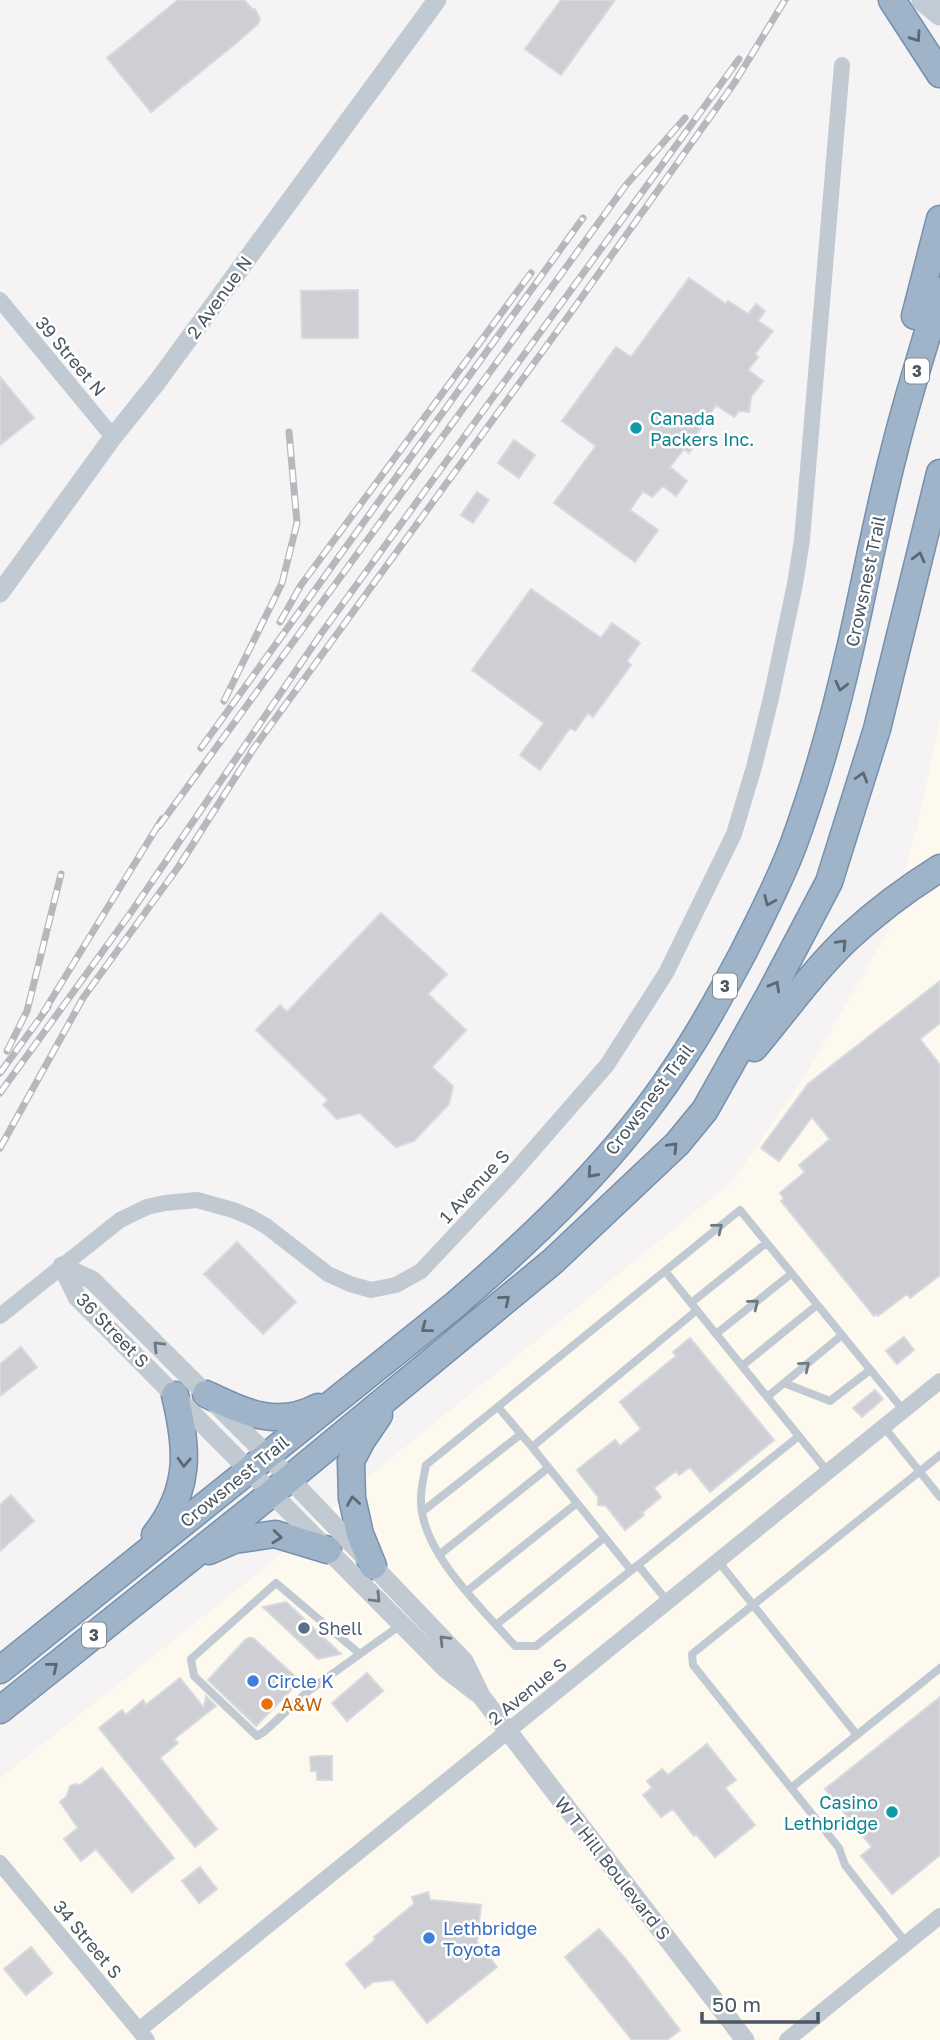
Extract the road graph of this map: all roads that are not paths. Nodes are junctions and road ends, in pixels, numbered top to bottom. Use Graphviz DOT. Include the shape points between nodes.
graph roads {
  1 [pos="437,0"];
  2 [pos="892,0"];
  3 [pos="923,0"];
  4 [pos="940,14"];
  5 [pos="842,65"];
  6 [pos="940,74"];
  7 [pos="940,219"];
  8 [pos="940,291"];
  9 [pos="0,300"];
  10 [pos="113,437"];
  11 [pos="894,452"];
  12 [pos="940,473"];
  13 [pos="0,593"];
  14 [pos="940,868"];
  15 [pos="705,1110"];
  16 [pos="766,1243"];
  17 [pos="62,1266"];
  18 [pos="665,1271"];
  19 [pos="791,1274"];
  20 [pos="817,1305"];
  21 [pos="694,1307"];
  22 [pos="0,1316"];
  23 [pos="716,1334"];
  24 [pos="842,1335"];
  25 [pos="742,1366"];
  26 [pos="870,1370"];
  27 [pos="940,1381"];
  28 [pos="784,1383"];
  29 [pos="396,1391"];
  30 [pos="345,1393"];
  31 [pos="206,1394"];
  32 [pos="175,1395"];
  33 [pos="767,1397"];
  34 [pos="498,1407"];
  35 [pos="904,1411"];
  36 [pos="884,1427"];
  37 [pos="521,1434"];
  38 [pos="799,1436"];
  39 [pos="532,1447"];
  40 [pos="940,1455"];
  41 [pos="258,1462"];
  42 [pos="548,1468"];
  43 [pos="828,1472"];
  44 [pos="920,1472"];
  45 [pos="281,1485"];
  46 [pos="940,1497"];
  47 [pos="577,1503"];
  48 [pos="423,1511"];
  49 [pos="604,1538"];
  50 [pos="328,1550"];
  51 [pos="439,1555"];
  52 [pos="188,1559"];
  53 [pos="718,1561"];
  54 [pos="373,1566"];
  55 [pos="634,1568"];
  56 [pos="121,1572"];
  57 [pos="467,1591"];
  58 [pos="668,1602"];
  59 [pos="753,1605"];
  60 [pos="402,1624"];
  61 [pos="496,1625"];
  62 [pos="360,1654"];
  63 [pos="940,1668"];
  64 [pos="0,1670"];
  65 [pos="481,1696"];
  66 [pos="0,1710"];
  67 [pos="507,1732"];
  68 [pos="857,1735"];
  69 [pos="791,1788"];
  70 [pos="0,1863"];
  71 [pos="940,1916"];
  72 [pos="906,1943"];
  73 [pos="143,2035"];
  74 [pos="745,2040"];
  75 [pos="787,2040"];
  1 -- 10 [label="street, 2 Avenue N"];
  2 -- 6 [label="highway, one-way"];
  3 -- 4 [label="main road"];
  5 -- 17 [label="street, 1 Avenue S" via="802,540 771,698 734,834 666,973 607,1065 421,1271 396,1285 371,1290 350,1284 328,1274 250,1217 197,1200 133,1213"];
  7 -- 11 [label="highway" via="912,328"];
  8 -- 11 [label="highway, Crowsnest Trail / 3"];
  9 -- 10 [label="street, 39 Street N"];
  10 -- 13 [label="street, 2 Avenue N"];
  11 -- 30 [label="highway, Crowsnest Trail / 3, one-way" via="835,710 809,799 765,911 709,1015 639,1119 564,1204 514,1254"];
  15 -- 12 [label="highway, Crowsnest Trail / 3, one-way" via="829,882 877,729"];
  15 -- 14 [label="highway, one-way" via="848,938"];
  29 -- 15 [label="highway, Crowsnest Trail / 3, one-way" via="552,1262 677,1144"];
  18 -- 16 [label="lane, one-way" via="740,1210"];
  16 -- 19 [label="lane"];
  16 -- 21 [label="lane"];
  17 -- 22 [label="street, 1 Avenue S"];
  31 -- 17 [label="street, 36 Street S, one-way" via="92,1280"];
  17 -- 32 [label="street, 36 Street S" via="77,1297"];
  18 -- 21 [label="lane"];
  18 -- 34 [label="lane"];
  19 -- 20 [label="lane"];
  23 -- 19 [label="lane, one-way"];
  20 -- 24 [label="lane"];
  20 -- 25 [label="lane"];
  21 -- 23 [label="lane"];
  21 -- 39 [label="lane"];
  23 -- 25 [label="lane"];
  24 -- 26 [label="lane"];
  28 -- 24 [label="lane, one-way"];
  25 -- 33 [label="lane"];
  26 -- 28 [label="lane" via="830,1401"];
  26 -- 35 [label="lane"];
  27 -- 35 [label="street, 2 Avenue S"];
  28 -- 33 [label="lane"];
  29 -- 45 [label="highway, Crowsnest Trail / 3"];
  54 -- 29 [label="highway, one-way" via="352,1498 351,1461"];
  30 -- 31 [label="highway" via="308,1413 272,1418 245,1413"];
  30 -- 41 [label="highway, Crowsnest Trail / 3"];
  31 -- 41 [label="street, 36 Street S"];
  32 -- 41 [label="street, 36 Street S"];
  32 -- 56 [label="highway, one-way" via="186,1464 176,1503 157,1533"];
  33 -- 38 [label="lane"];
  34 -- 37 [label="lane"];
  34 -- 48 [label="lane" via="426,1465"];
  35 -- 36 [label="street, 2 Avenue S"];
  36 -- 43 [label="street, 2 Avenue S"];
  36 -- 44 [label="lane"];
  37 -- 39 [label="lane"];
  37 -- 48 [label="lane"];
  38 -- 43 [label="lane"];
  38 -- 55 [label="lane"];
  39 -- 42 [label="lane"];
  40 -- 44 [label="lane"];
  41 -- 45 [label="street"];
  41 -- 56 [label="highway, Crowsnest Trail / 3"];
  42 -- 47 [label="lane"];
  42 -- 51 [label="lane"];
  43 -- 53 [label="street, 2 Avenue S"];
  44 -- 46 [label="lane"];
  44 -- 59 [label="lane"];
  45 -- 50 [label="street, W T Hill Boulevard S"];
  45 -- 52 [label="highway, Crowsnest Trail / 3"];
  45 -- 54 [label="street, W T Hill Boulevard S"];
  47 -- 49 [label="lane"];
  47 -- 57 [label="lane"];
  48 -- 51 [label="lane" via="429,1538"];
  49 -- 55 [label="lane"];
  49 -- 61 [label="lane"];
  52 -- 50 [label="highway, one-way" via="234,1540 275,1534"];
  50 -- 60 [label="street, W T Hill Boulevard S, one-way"];
  51 -- 57 [label="lane"];
  66 -- 52 [label="highway, Crowsnest Trail / 3, one-way"];
  53 -- 58 [label="street, 2 Avenue S"];
  53 -- 59 [label="lane"];
  65 -- 54 [label="street, W T Hill Boulevard S, one-way" via="464,1661"];
  55 -- 58 [label="lane"];
  55 -- 61 [label="lane" via="536,1646 515,1646"];
  56 -- 64 [label="highway, Crowsnest Trail / 3"];
  57 -- 61 [label="lane"];
  58 -- 67 [label="street, 2 Avenue S"];
  59 -- 68 [label="lane"];
  59 -- 69 [label="lane" via="691,1654 693,1665"];
  60 -- 62 [label="lane"];
  60 -- 65 [label="street, W T Hill Boulevard S" via="447,1670"];
  62 -- 62 [label="lane" via="257,1736 194,1676 191,1659 275,1583"];
  63 -- 68 [label="lane"];
  65 -- 67 [label="street, W T Hill Boulevard S"];
  67 -- 73 [label="street, 2 Avenue S"];
  67 -- 74 [label="street, W T Hill Boulevard S"];
  68 -- 69 [label="lane"];
  69 -- 72 [label="lane"];
  70 -- 73 [label="street, 34 Street S"];
  71 -- 72 [label="street"];
  72 -- 75 [label="street"];
}
